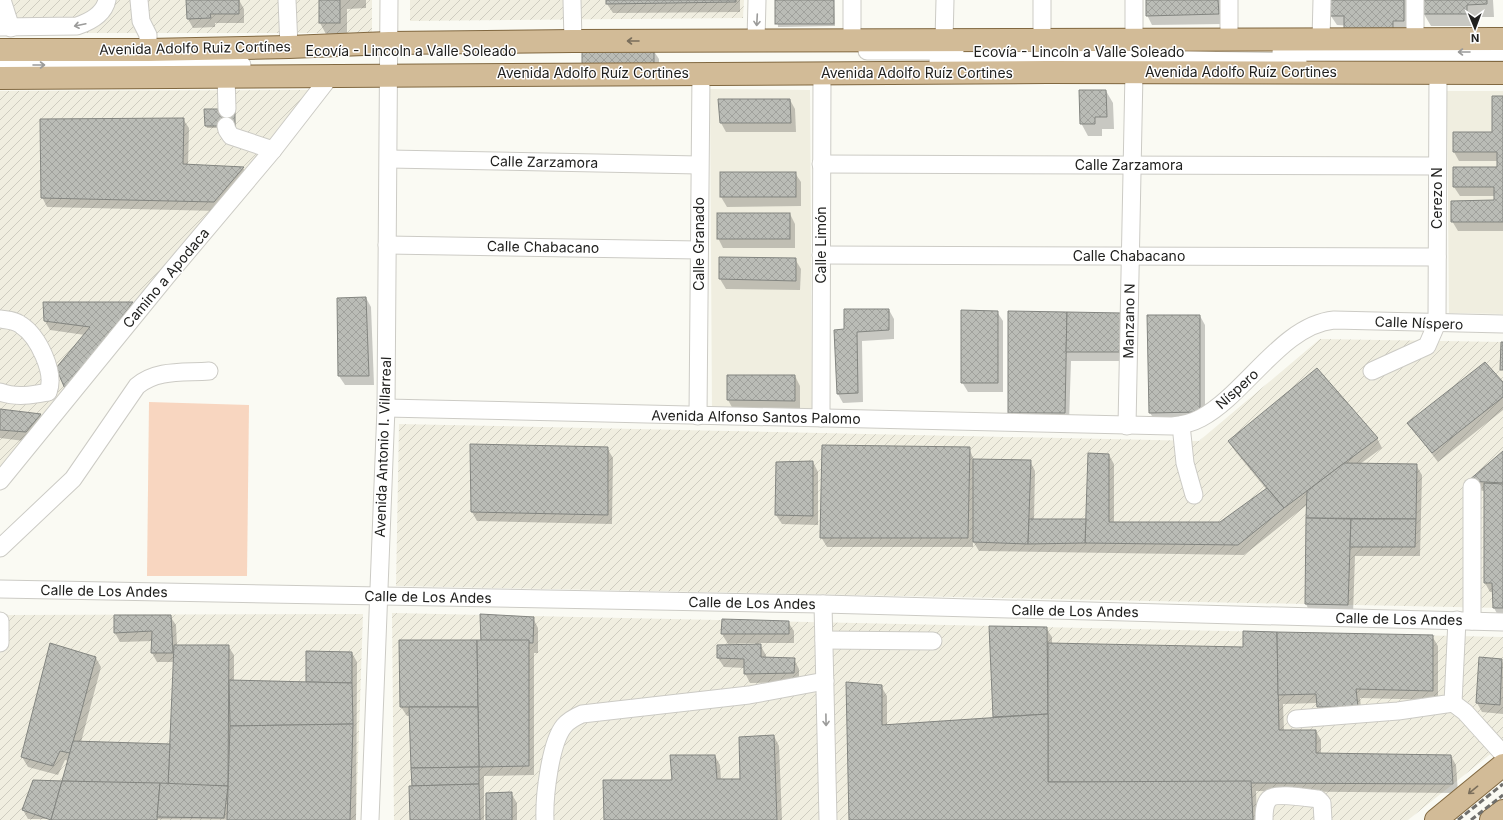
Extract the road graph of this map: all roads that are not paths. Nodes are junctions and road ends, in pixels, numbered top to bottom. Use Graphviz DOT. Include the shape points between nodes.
graph roads {
  1 [pos="2,0"];
  2 [pos="107,0"];
  3 [pos="139,0"];
  4 [pos="287,0"];
  5 [pos="389,0"];
  6 [pos="572,0"];
  7 [pos="757,0"];
  8 [pos="852,0"];
  9 [pos="945,0"];
  10 [pos="1042,0"];
  11 [pos="1134,0"];
  12 [pos="1229,0"];
  13 [pos="1322,0"];
  14 [pos="1415,0"];
  15 [pos="5,28"];
  16 [pos="1321,39"];
  17 [pos="1415,39"];
  18 [pos="1503,39"];
  19 [pos="756,40"];
  20 [pos="852,40"];
  21 [pos="944,40"];
  22 [pos="1042,40"];
  23 [pos="1134,40"];
  24 [pos="1229,40"];
  25 [pos="289,47"];
  26 [pos="148,50"];
  27 [pos="0,51"];
  28 [pos="579,52"];
  29 [pos="1503,52"];
  30 [pos="389,58"];
  31 [pos="1503,64"];
  32 [pos="0,65"];
  33 [pos="1134,72"];
  34 [pos="701,73"];
  35 [pos="822,73"];
  36 [pos="1438,73"];
  37 [pos="1503,73"];
  38 [pos="332,74"];
  39 [pos="226,76"];
  40 [pos="0,78"];
  41 [pos="227,108"];
  42 [pos="226,126"];
  43 [pos="273,150"];
  44 [pos="389,159"];
  45 [pos="821,164"];
  46 [pos="699,165"];
  47 [pos="1133,165"];
  48 [pos="1437,166"];
  49 [pos="387,245"];
  50 [pos="699,250"];
  51 [pos="821,255"];
  52 [pos="1131,256"];
  53 [pos="1437,257"];
  54 [pos="0,320"];
  55 [pos="1334,320"];
  56 [pos="1437,323"];
  57 [pos="1503,324"];
  58 [pos="209,371"];
  59 [pos="1372,371"];
  60 [pos="0,392"];
  61 [pos="48,392"];
  62 [pos="61,406"];
  63 [pos="386,408"];
  64 [pos="698,416"];
  65 [pos="821,418"];
  66 [pos="1181,425"];
  67 [pos="1127,426"];
  68 [pos="0,481"];
  69 [pos="1472,487"];
  70 [pos="1194,495"];
  71 [pos="0,548"];
  72 [pos="0,589"];
  73 [pos="378,596"];
  74 [pos="823,604"];
  75 [pos="1464,620"];
  76 [pos="1503,622"];
  77 [pos="824,640"];
  78 [pos="933,641"];
  79 [pos="825,681"];
  80 [pos="1453,703"];
  81 [pos="1296,719"];
  82 [pos="1503,754"];
  83 [pos="1503,765"];
  84 [pos="1503,811"];
  85 [pos="370,820"];
  86 [pos="545,820"];
  87 [pos="828,820"];
  88 [pos="1264,820"];
  89 [pos="1323,820"];
  90 [pos="1436,820"];
  91 [pos="1491,820"];
  1 -- 15 [label="street"];
  2 -- 15 [label="street, one-way" via="97,16 77,26"];
  3 -- 26 [label="street" via="141,21 148,34"];
  4 -- 25 [label="street"];
  5 -- 30 [label="street, Avenida Antonio I. Villarreal"];
  6 -- 28 [label="street"];
  7 -- 19 [label="street, one-way"];
  8 -- 20 [label="street"];
  9 -- 21 [label="street"];
  10 -- 22 [label="street"];
  11 -- 23 [label="street"];
  12 -- 24 [label="street"];
  13 -- 16 [label="street"];
  14 -- 17 [label="street"];
  16 -- 17 [label="main road, Avenida Adolfo Ruíz Cortines"];
  16 -- 24 [label="main road, Avenida Adolfo Ruíz Cortines"];
  17 -- 18 [label="main road, Avenida Adolfo Ruíz Cortines"];
  19 -- 20 [label="main road, Avenida Adolfo Ruíz Cortines"];
  19 -- 28 [label="main road, Avenida Adolfo Ruíz Cortines, one-way"];
  20 -- 21 [label="main road, Avenida Adolfo Ruíz Cortines"];
  21 -- 22 [label="main road, Avenida Adolfo Ruíz Cortines"];
  22 -- 23 [label="main road, Avenida Adolfo Ruíz Cortines"];
  23 -- 24 [label="main road, Avenida Adolfo Ruíz Cortines"];
  25 -- 26 [label="main road, Avenida Adolfo Ruiz Cortínes"];
  25 -- 30 [label="main road, Avenida Adolfo Ruiz Cortínes"];
  26 -- 27 [label="main road, Avenida Adolfo Ruiz Cortínes"];
  27 -- 30 [label="street, Ecovía - Lincoln a Valle Soleado"];
  28 -- 30 [label="main road, Avenida Adolfo Ruíz Cortines"];
  29 -- 31 [label="street, Ecovía - Lincoln a Valle Soleado, one-way" via="654,58 1134,59"];
  32 -- 30 [label="street, one-way"];
  30 -- 34 [label="main road, Avenida Adolfo Ruíz Cortines"];
  30 -- 38 [label="main road, Avenida Adolfo Ruíz Cortines"];
  30 -- 44 [label="street, Avenida Antonio I. Villarreal"];
  33 -- 35 [label="main road, Avenida Adolfo Ruíz Cortines"];
  33 -- 36 [label="main road, Avenida Adolfo Ruíz Cortines"];
  33 -- 47 [label="street, Manzano N"];
  34 -- 35 [label="main road, Avenida Adolfo Ruíz Cortines"];
  34 -- 46 [label="street, Calle Granado"];
  35 -- 45 [label="street, Calle Limón"];
  36 -- 37 [label="main road, Avenida Adolfo Ruíz Cortines"];
  36 -- 48 [label="street, Cerezo N"];
  38 -- 39 [label="main road, Avenida Adolfo Ruiz Cortínes"];
  38 -- 43 [label="street, Camino a Apodaca"];
  39 -- 40 [label="main road, Avenida Adolfo Ruiz Cortínes"];
  39 -- 41 [label="street"];
  42 -- 43 [label="street" via="231,136"];
  43 -- 62 [label="street, Camino a Apodaca"];
  44 -- 46 [label="street, Calle Zarzamora"];
  44 -- 49 [label="street, Avenida Antonio I. Villarreal"];
  45 -- 47 [label="street, Calle Zarzamora"];
  45 -- 51 [label="street, Calle Limón"];
  46 -- 50 [label="street, Calle Granado"];
  47 -- 48 [label="street, Calle Zarzamora"];
  47 -- 52 [label="street, Manzano N"];
  48 -- 53 [label="street, Cerezo N"];
  49 -- 50 [label="street, Calle Chabacano"];
  49 -- 63 [label="street, Avenida Antonio I. Villarreal"];
  50 -- 64 [label="street, Calle Granado"];
  51 -- 52 [label="street, Calle Chabacano"];
  51 -- 65 [label="street, Calle Limón"];
  52 -- 53 [label="street, Calle Chabacano"];
  52 -- 67 [label="street, Manzano N"];
  53 -- 56 [label="street, Cerezo N"];
  54 -- 61 [label="street" via="11,320 21,324 41,348 50,378 51,386"];
  55 -- 56 [label="street, Calle Níspero"];
  55 -- 66 [label="street, Níspero" via="1320,322 1295,336 1218,406 1202,418"];
  56 -- 57 [label="street, Calle Níspero"];
  56 -- 59 [label="street" via="1427,346"];
  58 -- 71 [label="street" via="160,374 146,378 137,386 73,479"];
  60 -- 61 [label="street" via="9,396"];
  61 -- 62 [label="street"];
  62 -- 68 [label="street, Camino a Apodaca"];
  63 -- 64 [label="street, Avenida Alfonso Santos Palomo"];
  63 -- 73 [label="street, Avenida Antonio I. Villarreal"];
  64 -- 65 [label="street, Avenida Alfonso Santos Palomo"];
  65 -- 67 [label="street, Avenida Alfonso Santos Palomo"];
  66 -- 67 [label="street, Níspero"];
  66 -- 70 [label="street" via="1185,463"];
  69 -- 75 [label="street"];
  72 -- 73 [label="street, Calle de Los Andes"];
  73 -- 74 [label="street, Calle de Los Andes"];
  73 -- 85 [label="street, Avenida Antonio I. Villarreal"];
  74 -- 75 [label="street, Calle de Los Andes"];
  74 -- 77 [label="street"];
  75 -- 76 [label="street, Calle de Los Andes"];
  75 -- 80 [label="street"];
  77 -- 78 [label="street"];
  77 -- 79 [label="street"];
  79 -- 86 [label="street" via="749,696 582,714 563,727 556,740 547,785"];
  79 -- 87 [label="street, one-way"];
  80 -- 81 [label="street" via="1398,711"];
  80 -- 82 [label="street" via="1465,712"];
  83 -- 90 [label="main road, one-way"];
  84 -- 91 [label="main road"];
  88 -- 89 [label="street" via="1265,805 1275,796 1318,799 1322,803"];
}
